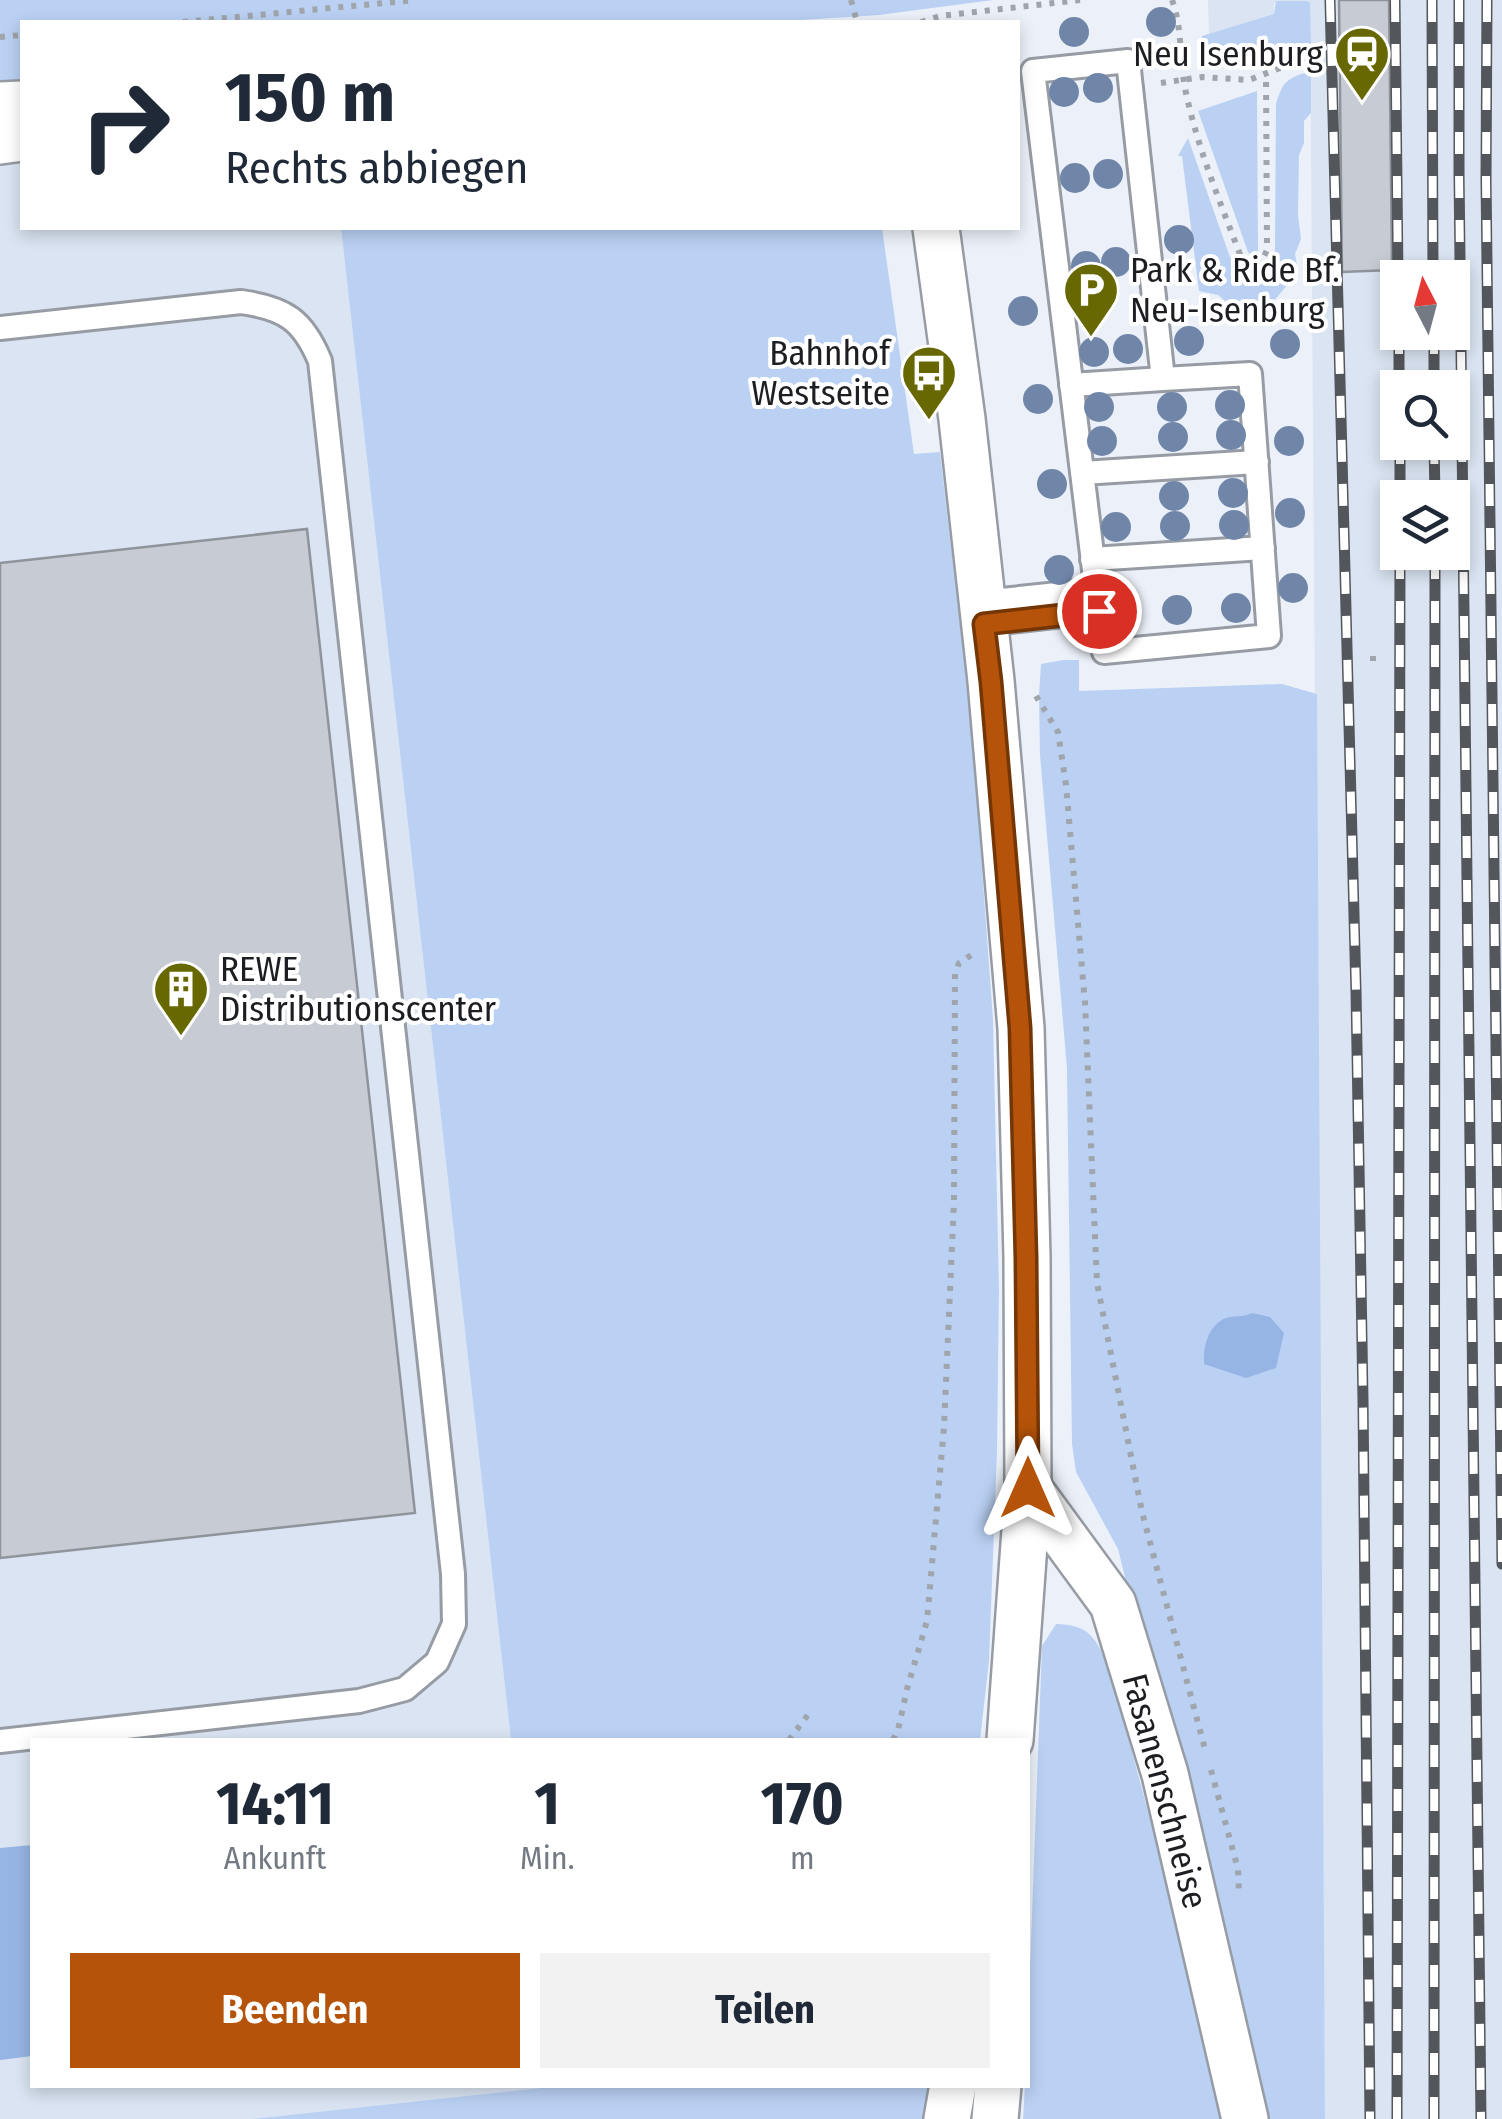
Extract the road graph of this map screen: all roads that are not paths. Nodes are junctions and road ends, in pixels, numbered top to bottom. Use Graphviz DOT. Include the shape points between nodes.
graph roads {
  1 [pos="936,230"];
  2 [pos="0,328"];
  3 [pos="1163,379"];
  4 [pos="1071,386"];
  5 [pos="1257,462"];
  6 [pos="1082,472"];
  7 [pos="1263,548"];
  8 [pos="1092,559"];
  9 [pos="1097,600"];
  10 [pos="983,613"];
  11 [pos="1028,1488"];
  12 [pos="1010,1738"];
  13 [pos="0,1740"];
  14 [pos="952,2088"];
  15 [pos="998,2088"];
  16 [pos="947,2119"];
  17 [pos="995,2119"];
  18 [pos="1245,2119"];
  1 -- 10 [label="street"];
  2 -- 13 [label="lane" via="242,302 294,320 312,339 320,361 454,1624 436,1662 404,1690 359,1702"];
  3 -- 4 [label="lane"];
  3 -- 4 [label="lane" via="1128,60 1033,70"];
  3 -- 5 [label="lane" via="1250,374"];
  4 -- 6 [label="lane"];
  5 -- 6 [label="lane"];
  5 -- 7 [label="lane"];
  6 -- 8 [label="lane"];
  7 -- 8 [label="lane"];
  7 -- 9 [label="lane" via="1269,636 1104,652"];
  8 -- 9 [label="lane"];
  9 -- 10 [label="lane"];
  10 -- 11 [label="street" via="1020,1028"];
  11 -- 12 [label="street"];
  11 -- 18 [label="street, Fasanenschneise" via="1112,1604 1165,1774"];
  14 -- 16 [label="street"];
  15 -- 17 [label="street"];
}
